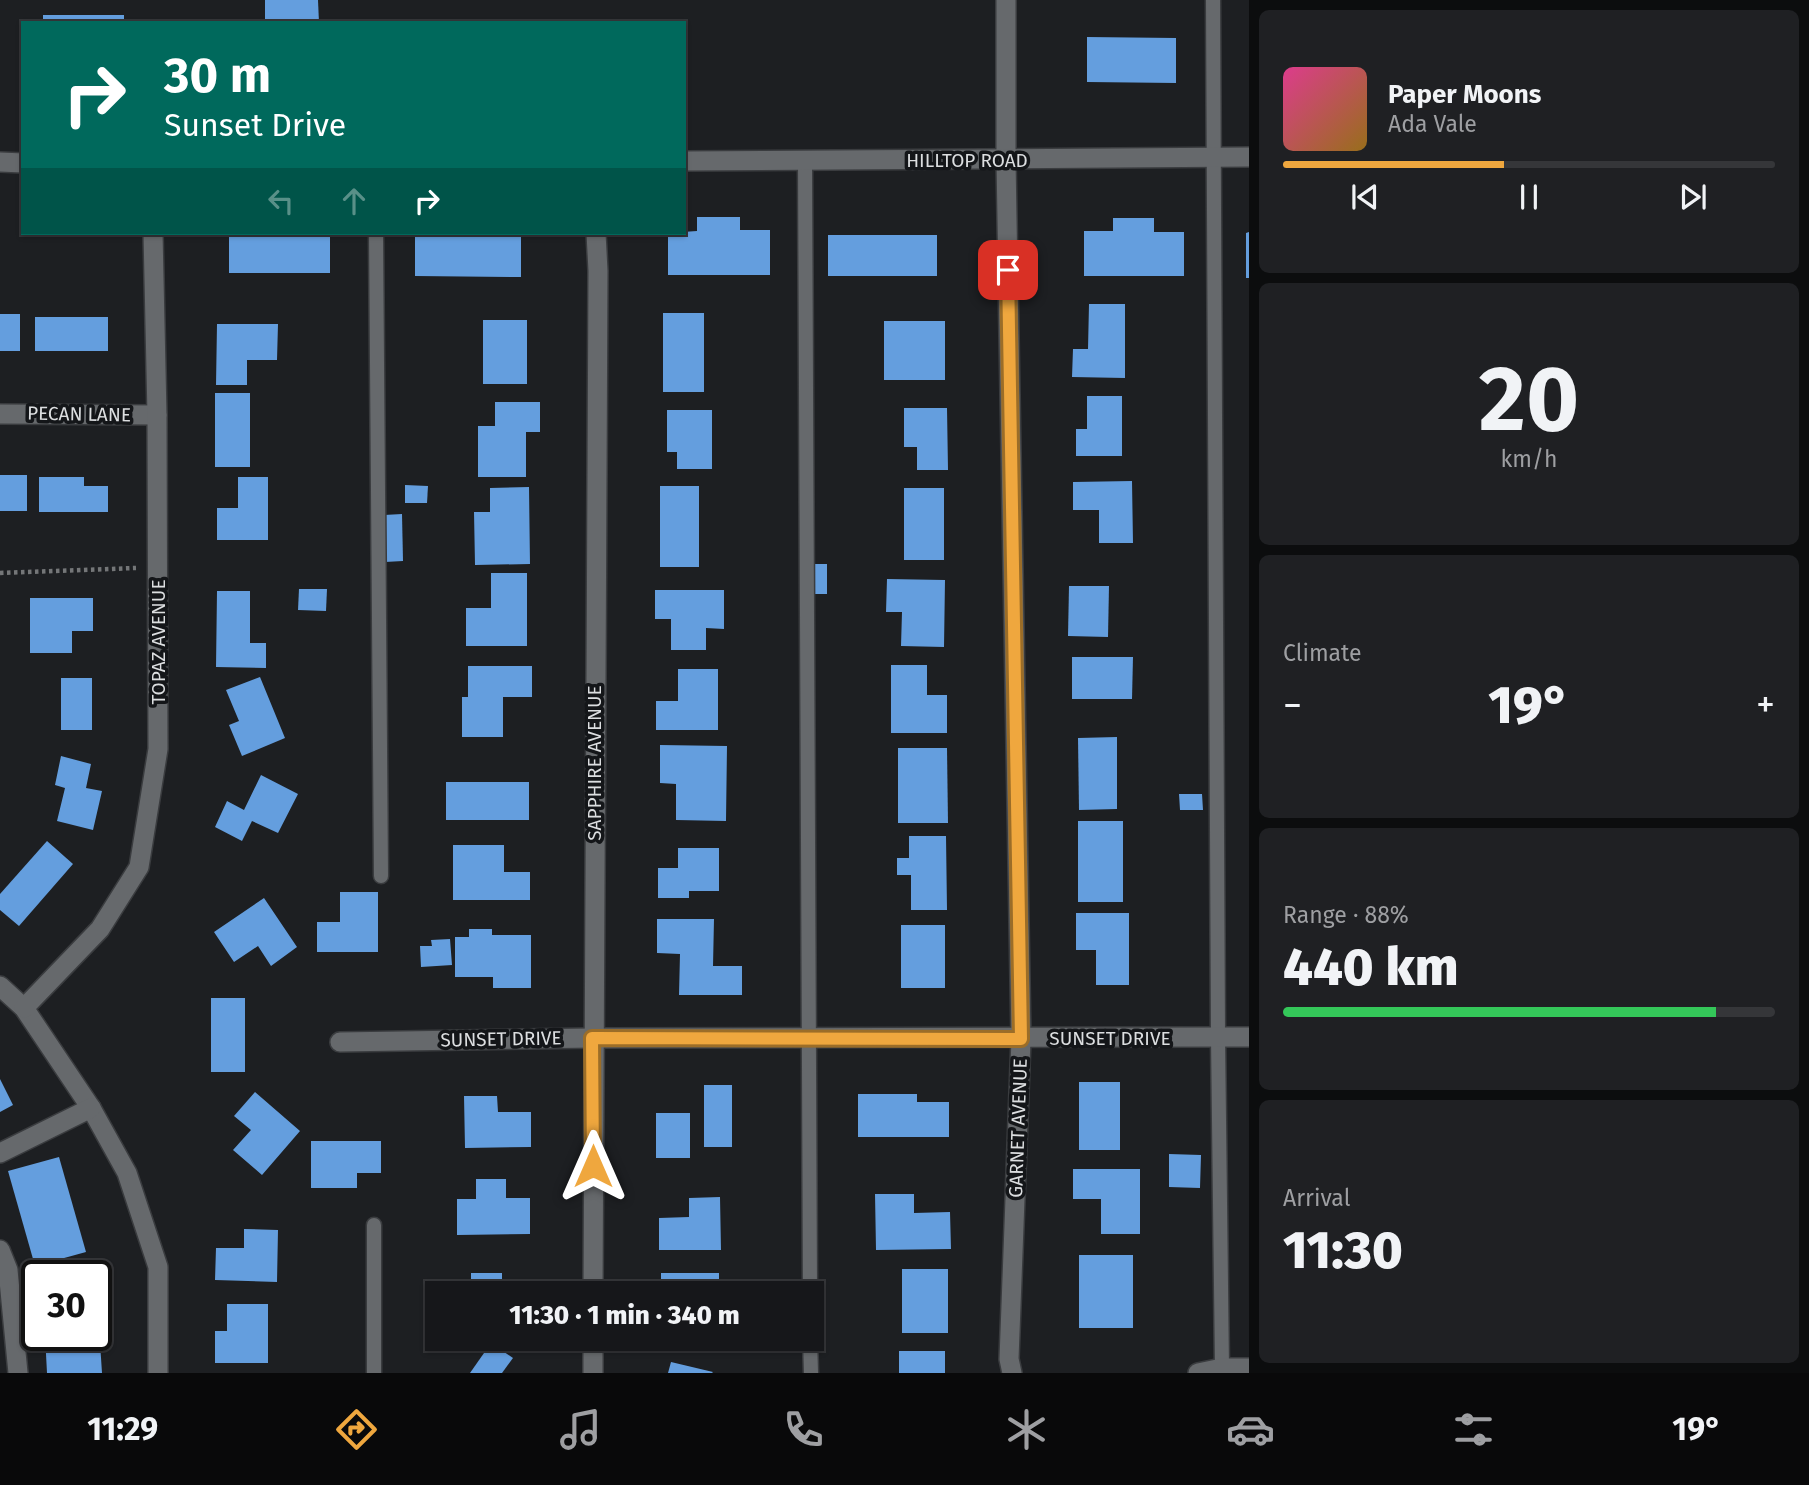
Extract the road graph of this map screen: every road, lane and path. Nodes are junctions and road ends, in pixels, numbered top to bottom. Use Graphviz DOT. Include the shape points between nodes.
graph roads {
  1 [pos="1006,0"];
  2 [pos="1213,0"];
  3 [pos="1214,158"];
  4 [pos="1249,158"];
  5 [pos="1006,160"];
  6 [pos="686,161"];
  7 [pos="805,161"];
  8 [pos="0,163"];
  9 [pos="21,163"];
  10 [pos="153,235"];
  11 [pos="376,235"];
  12 [pos="596,235"];
  13 [pos="0,414"];
  14 [pos="157,415"];
  15 [pos="158,567"];
  16 [pos="0,573"];
  17 [pos="381,876"];
  18 [pos="0,986"];
  19 [pos="24,1008"];
  20 [pos="1218,1037"];
  21 [pos="1249,1037"];
  22 [pos="592,1038"];
  23 [pos="808,1039"];
  24 [pos="1021,1039"];
  25 [pos="341,1042"];
  26 [pos="91,1108"];
  27 [pos="0,1153"];
  28 [pos="374,1225"];
  29 [pos="0,1250"];
  30 [pos="593,1281"];
  31 [pos="810,1281"];
  32 [pos="593,1351"];
  33 [pos="810,1351"];
  34 [pos="1222,1368"];
  35 [pos="1249,1368"];
  36 [pos="18,1373"];
  37 [pos="158,1373"];
  38 [pos="374,1373"];
  39 [pos="593,1373"];
  40 [pos="811,1373"];
  41 [pos="1012,1373"];
  42 [pos="1198,1373"];
  1 -- 5 [label="street, GARNET AVENUE"];
  2 -- 3 [label="lane"];
  3 -- 4 [label="street, HILLTOP ROAD"];
  3 -- 5 [label="street, HILLTOP ROAD"];
  3 -- 20 [label="lane"];
  5 -- 7 [label="street, HILLTOP ROAD"];
  5 -- 24 [label="street, GARNET AVENUE"];
  6 -- 7 [label="street, HILLTOP ROAD"];
  7 -- 23 [label="lane"];
  8 -- 9 [label="street"];
  10 -- 14 [label="street, TOPAZ AVENUE"];
  11 -- 17 [label="lane"];
  12 -- 22 [label="street, SAPPHIRE AVENUE"];
  13 -- 14 [label="street, PECAN LANE"];
  14 -- 15 [label="street, TOPAZ AVENUE"];
  15 -- 16 [label="path"];
  15 -- 19 [label="street, TOPAZ AVENUE" via="158,749 139,867 100,929"];
  18 -- 19 [label="street"];
  19 -- 26 [label="street"];
  20 -- 21 [label="street, SUNSET DRIVE"];
  20 -- 24 [label="street, SUNSET DRIVE"];
  20 -- 34 [label="lane"];
  22 -- 23 [label="street, SUNSET DRIVE"];
  22 -- 25 [label="street, SUNSET DRIVE"];
  22 -- 30 [label="street, SAPPHIRE AVENUE"];
  23 -- 24 [label="street, SUNSET DRIVE"];
  23 -- 31 [label="lane"];
  24 -- 41 [label="street, GARNET AVENUE"];
  26 -- 27 [label="street"];
  26 -- 37 [label="street" via="127,1173 158,1267"];
  28 -- 38 [label="lane"];
  29 -- 36 [label="street" via="8,1270"];
  32 -- 39 [label="street"];
  33 -- 40 [label="lane"];
  34 -- 35 [label="street"];
  34 -- 42 [label="street"];
}
